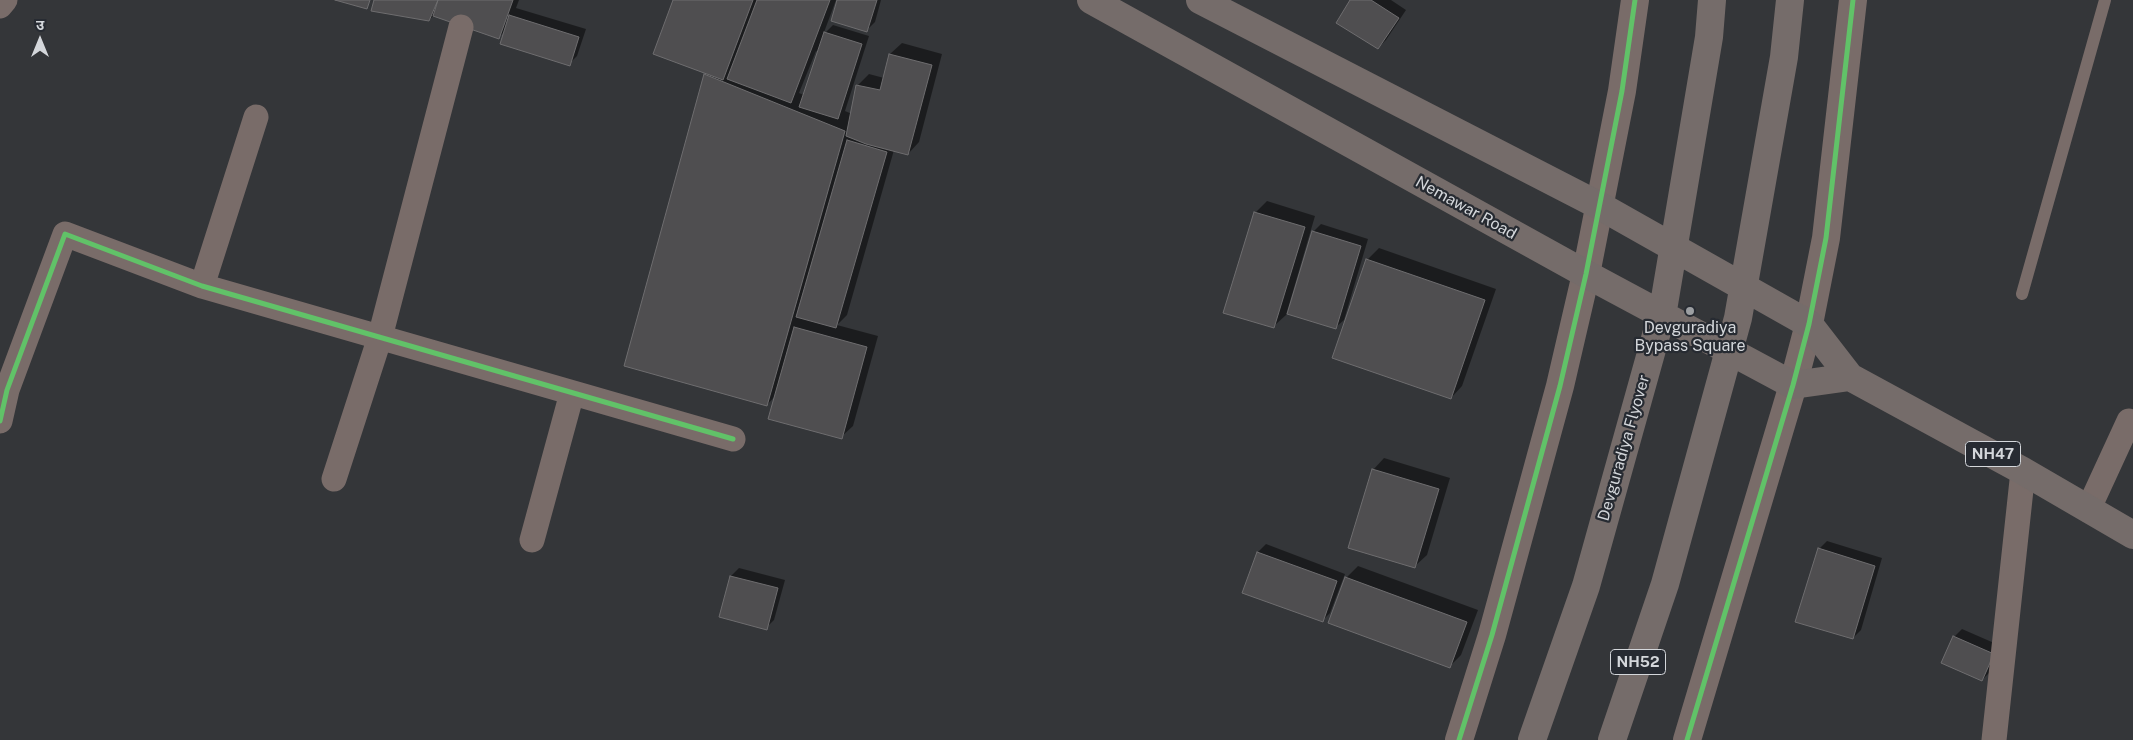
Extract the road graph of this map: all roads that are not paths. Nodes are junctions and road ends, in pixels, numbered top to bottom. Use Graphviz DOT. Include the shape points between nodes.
graph roads {
  1 [pos="5,0"];
  2 [pos="1091,0"];
  3 [pos="1200,0"];
  4 [pos="1635,0"];
  5 [pos="1712,0"];
  6 [pos="1790,0"];
  7 [pos="1853,0"];
  8 [pos="2105,0"];
  9 [pos="0,6"];
  10 [pos="461,27"];
  11 [pos="256,117"];
  12 [pos="1600,206"];
  13 [pos="1586,274"];
  14 [pos="202,286"];
  15 [pos="2022,294"];
  16 [pos="1809,324"];
  17 [pos="380,337"];
  18 [pos="1850,377"];
  19 [pos="1793,384"];
  20 [pos="572,392"];
  21 [pos="0,421"];
  22 [pos="2133,423"];
  23 [pos="733,439"];
  24 [pos="2023,471"];
  25 [pos="334,479"];
  26 [pos="2088,510"];
  27 [pos="2133,535"];
  28 [pos="532,540"];
  29 [pos="1459,740"];
  30 [pos="1532,740"];
  31 [pos="1612,740"];
  32 [pos="1687,740"];
  33 [pos="1994,740"];
  1 -- 9 [label="street"];
  2 -- 13 [label="highway, Nemawar Road"];
  3 -- 12 [label="highway"];
  4 -- 12 [label="street"];
  5 -- 30 [label="highway, Devguradiya Flyover" via="1663,310 1586,586"];
  6 -- 31 [label="highway, NH52" via="1784,57 1738,318 1665,584"];
  7 -- 16 [label="street" via="1826,238"];
  8 -- 15 [label="lane"];
  10 -- 17 [label="street"];
  11 -- 14 [label="street"];
  12 -- 13 [label="street"];
  12 -- 16 [label="highway"];
  13 -- 19 [label="highway, Nemawar Road"];
  13 -- 29 [label="street" via="1560,386 1492,635"];
  14 -- 17 [label="street"];
  14 -- 21 [label="street" via="64,234 7,390"];
  16 -- 18 [label="highway, NH47"];
  16 -- 19 [label="street"];
  17 -- 20 [label="street"];
  17 -- 25 [label="street"];
  18 -- 19 [label="highway"];
  18 -- 24 [label="highway, NH47"];
  19 -- 32 [label="street"];
  20 -- 23 [label="street"];
  20 -- 28 [label="street"];
  22 -- 26 [label="street" via="2129,422"];
  24 -- 26 [label="highway, NH47"];
  24 -- 33 [label="street"];
  26 -- 27 [label="highway, NH47"];
}
